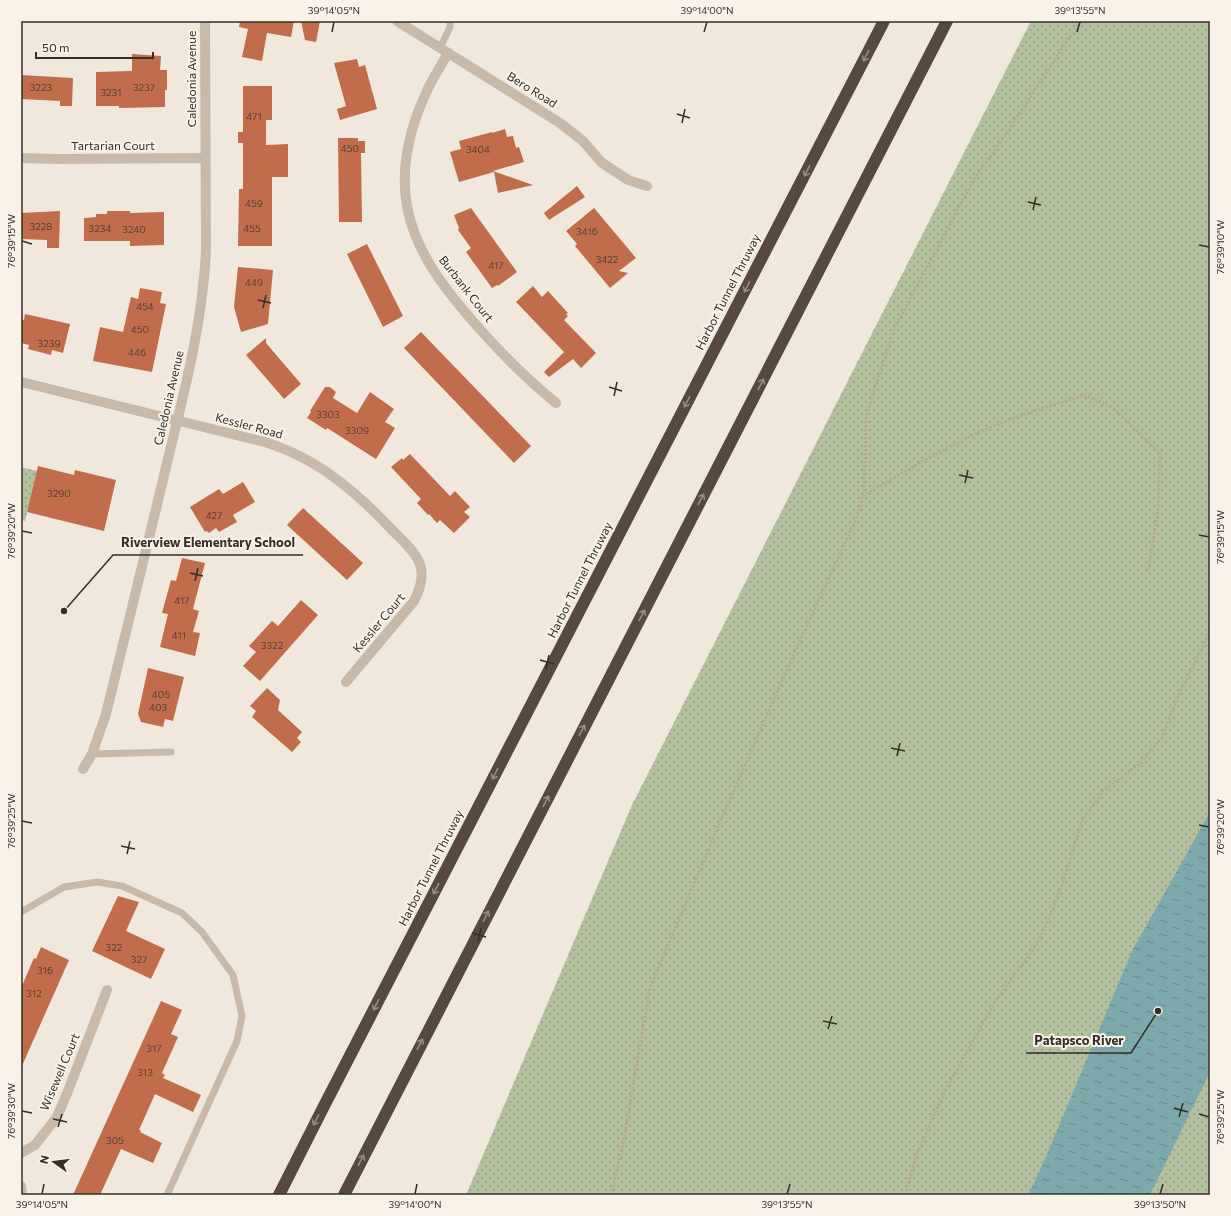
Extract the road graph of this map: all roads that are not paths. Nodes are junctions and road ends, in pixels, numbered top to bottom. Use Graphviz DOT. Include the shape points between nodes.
graph roads {
  1 [pos="205,21"];
  2 [pos="397,21"];
  3 [pos="450,21"];
  4 [pos="884,21"];
  5 [pos="947,21"];
  6 [pos="444,51"];
  7 [pos="21,158"];
  8 [pos="205,158"];
  9 [pos="647,186"];
  10 [pos="21,382"];
  11 [pos="556,403"];
  12 [pos="177,421"];
  13 [pos="422,575"];
  14 [pos="346,682"];
  15 [pos="171,752"];
  16 [pos="92,754"];
  17 [pos="83,769"];
  18 [pos="21,912"];
  19 [pos="106,990"];
  20 [pos="21,1153"];
  21 [pos="21,1186"];
  22 [pos="22,1195"];
  23 [pos="167,1195"];
  24 [pos="279,1195"];
  25 [pos="344,1195"];
  1 -- 8 [label="street, Caledonia Avenue"];
  2 -- 6 [label="street, Bero Road"];
  3 -- 6 [label="lane"];
  4 -- 24 [label="highway, Harbor Tunnel Thruway, one-way"];
  25 -- 5 [label="highway, one-way"];
  6 -- 9 [label="street, Bero Road" via="560,123 614,171 628,180"];
  6 -- 11 [label="street, Burbank Court" via="411,135 406,162 407,209 426,258 464,312 509,361"];
  7 -- 8 [label="street, Tartarian Court"];
  8 -- 12 [label="street, Caledonia Avenue" via="205,278 195,342"];
  10 -- 12 [label="street, Kessler Road"];
  12 -- 13 [label="street, Kessler Road" via="265,442 291,451 325,470 359,496 413,552 420,563"];
  12 -- 16 [label="street, Caledonia Avenue" via="106,714"];
  13 -- 14 [label="street, Kessler Court" via="419,593 414,601"];
  15 -- 16 [label="lane"];
  16 -- 17 [label="street, Caledonia Avenue"];
  18 -- 23 [label="lane" via="64,887 97,882 122,886 182,913 202,932 233,975 242,1016 238,1041"];
  19 -- 20 [label="street, Wisewell Court" via="56,1117 36,1145"];
  21 -- 22 [label="street"];
}
